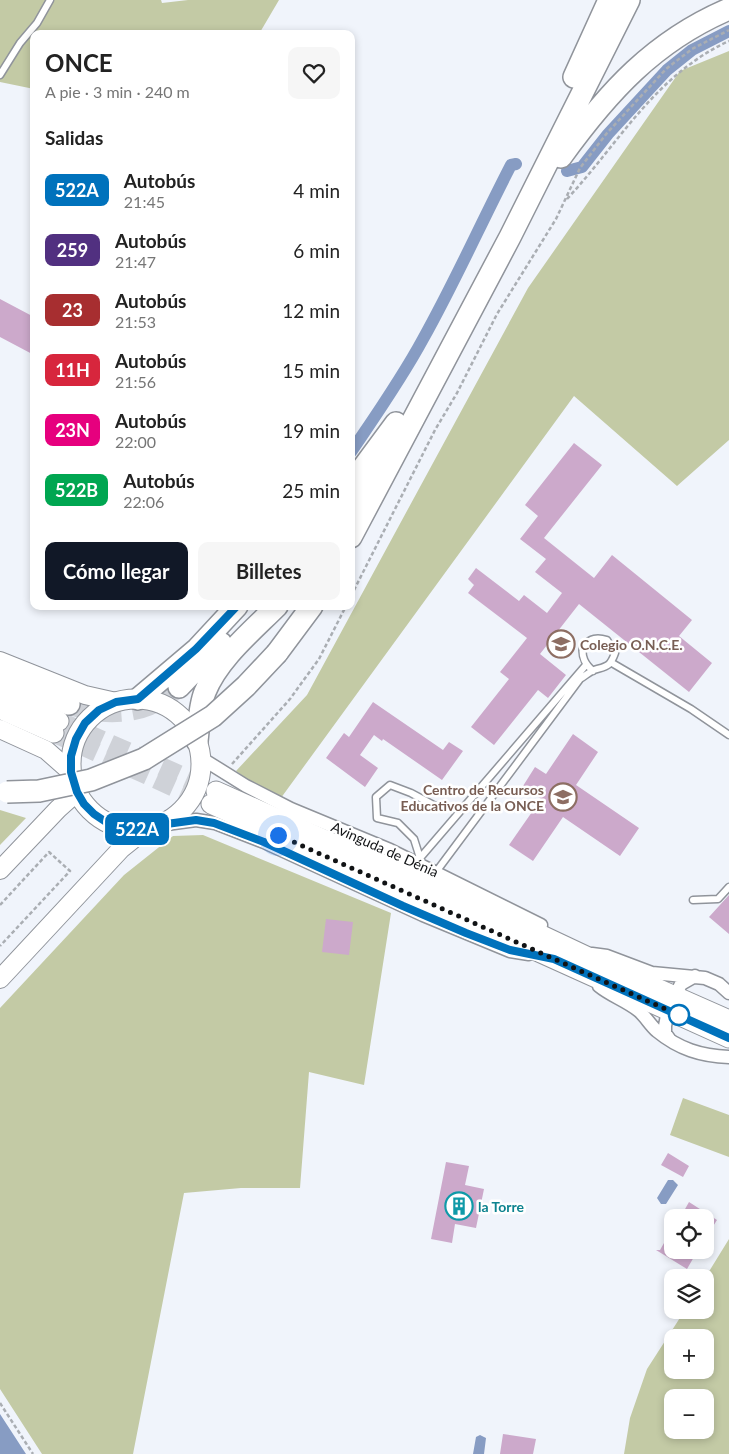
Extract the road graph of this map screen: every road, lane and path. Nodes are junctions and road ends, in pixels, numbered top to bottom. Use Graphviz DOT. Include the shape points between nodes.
graph roads {
  1 [pos="50,0"];
  2 [pos="609,0"];
  3 [pos="630,0"];
  4 [pos="729,9"];
  5 [pos="31,30"];
  6 [pos="729,30"];
  7 [pos="30,31"];
  8 [pos="729,41"];
  9 [pos="607,43"];
  10 [pos="0,75"];
  11 [pos="557,122"];
  12 [pos="565,201"];
  13 [pos="510,238"];
  14 [pos="402,425"];
  15 [pos="355,476"];
  16 [pos="355,494"];
  17 [pos="355,509"];
  18 [pos="355,528"];
  19 [pos="355,588"];
  20 [pos="233,610"];
  21 [pos="255,610"];
  22 [pos="273,610"];
  23 [pos="309,610"];
  24 [pos="344,610"];
  25 [pos="0,661"];
  26 [pos="612,663"];
  27 [pos="586,664"];
  28 [pos="594,670"];
  29 [pos="0,674"];
  30 [pos="180,687"];
  31 [pos="0,694"];
  32 [pos="138,699"];
  33 [pos="116,702"];
  34 [pos="0,709"];
  35 [pos="61,719"];
  36 [pos="0,729"];
  37 [pos="729,735"];
  38 [pos="199,750"];
  39 [pos="71,772"];
  40 [pos="226,772"];
  41 [pos="3,792"];
  42 [pos="77,792"];
  43 [pos="214,798"];
  44 [pos="462,809"];
  45 [pos="152,827"];
  46 [pos="416,859"];
  47 [pos="0,870"];
  48 [pos="436,872"];
  49 [pos="729,886"];
  50 [pos="693,900"];
  51 [pos="0,905"];
  52 [pos="0,946"];
  53 [pos="565,952"];
  54 [pos="583,972"];
  55 [pos="695,976"];
  56 [pos="0,979"];
  57 [pos="729,992"];
  58 [pos="671,1003"];
  59 [pos="727,1029"];
  60 [pos="670,1040"];
  61 [pos="696,1052"];
  62 [pos="729,1056"];
  63 [pos="0,1403"];
  64 [pos="33,1454"];
  1 -- 5 [label="lane"];
  2 -- 11 [label="highway"];
  3 -- 9 [label="highway"];
  4 -- 13 [label="highway" via="707,18 667,43 614,91 553,169"];
  6 -- 12 [label="path" via="692,49 666,69 607,133 577,175"];
  7 -- 10 [label="lane"];
  8 -- 12 [label="path" via="701,55 674,76"];
  9 -- 11 [label="highway"];
  9 -- 13 [label="highway"];
  11 -- 14 [label="highway"];
  12 -- 19 [label="path" via="497,314"];
  13 -- 14 [label="highway"];
  14 -- 15 [label="highway"];
  14 -- 16 [label="highway"];
  14 -- 17 [label="highway"];
  14 -- 18 [label="highway"];
  20 -- 32 [label="highway" via="196,649"];
  21 -- 30 [label="highway"];
  22 -- 38 [label="highway" via="213,674 204,694"];
  23 -- 41 [label="highway, bridge" via="277,653 213,716 144,759 91,780 39,790"];
  24 -- 40 [label="path" via="320,659 290,699"];
  25 -- 33 [label="main road" via="85,695"];
  26 -- 27 [label="lane" via="615,653 612,646 607,640 593,638 584,646 582,656"];
  26 -- 28 [label="lane"];
  26 -- 37 [label="lane"];
  27 -- 28 [label="lane"];
  27 -- 44 [label="lane"];
  28 -- 48 [label="lane" via="580,679"];
  29 -- 35 [label="highway"];
  31 -- 35 [label="main road"];
  32 -- 33 [label="main road"];
  32 -- 38 [label="main road" via="153,701 180,716 190,727"];
  33 -- 39 [label="main road" via="99,710 85,723 71,756"];
  34 -- 35 [label="main road"];
  36 -- 39 [label="main road" via="46,750"];
  38 -- 40 [label="street, Avinguda de Dénia"];
  38 -- 45 [label="main road" via="199,781 188,804 174,817"];
  39 -- 42 [label="main road"];
  40 -- 46 [label="street, Avinguda de Dénia" via="246,786 291,808"];
  42 -- 45 [label="main road" via="84,804 106,822 132,829"];
  42 -- 47 [label="main road"];
  43 -- 53 [label="main road, Avinguda de Dénia"];
  44 -- 46 [label="lane"];
  44 -- 46 [label="lane" via="439,808 390,785 376,797 377,818 398,823 414,839"];
  45 -- 53 [label="street, Avinguda de Dénia" via="196,820 214,823 510,950"];
  45 -- 56 [label="main road" via="121,849"];
  46 -- 48 [label="street, Avinguda de Dénia"];
  48 -- 53 [label="street, Avinguda de Dénia" via="549,929"];
  49 -- 50 [label="lane" via="718,899"];
  51 -- 52 [label="path" via="49,852 70,871"];
  53 -- 54 [label="main road, Avinguda de Dénia"];
  53 -- 55 [label="street, Avinguda de Dénia" via="607,956 652,973"];
  53 -- 58 [label="main road, Avinguda de Dénia"];
  54 -- 58 [label="main road, Avinguda de Dénia"];
  54 -- 60 [label="street, Avinguda de Dénia" via="608,993 638,1010"];
  55 -- 57 [label="street, Avinguda de Dénia" via="719,984"];
  55 -- 58 [label="street" via="681,984"];
  58 -- 59 [label="main road, Avinguda de Dénia"];
  58 -- 60 [label="street" via="665,1026"];
  59 -- 61 [label="street, Avinguda de Dénia" via="709,1050"];
  60 -- 61 [label="street, Avinguda de Dénia"];
  61 -- 62 [label="street, Avinguda de Dénia"];
  63 -- 64 [label="path"];
}
